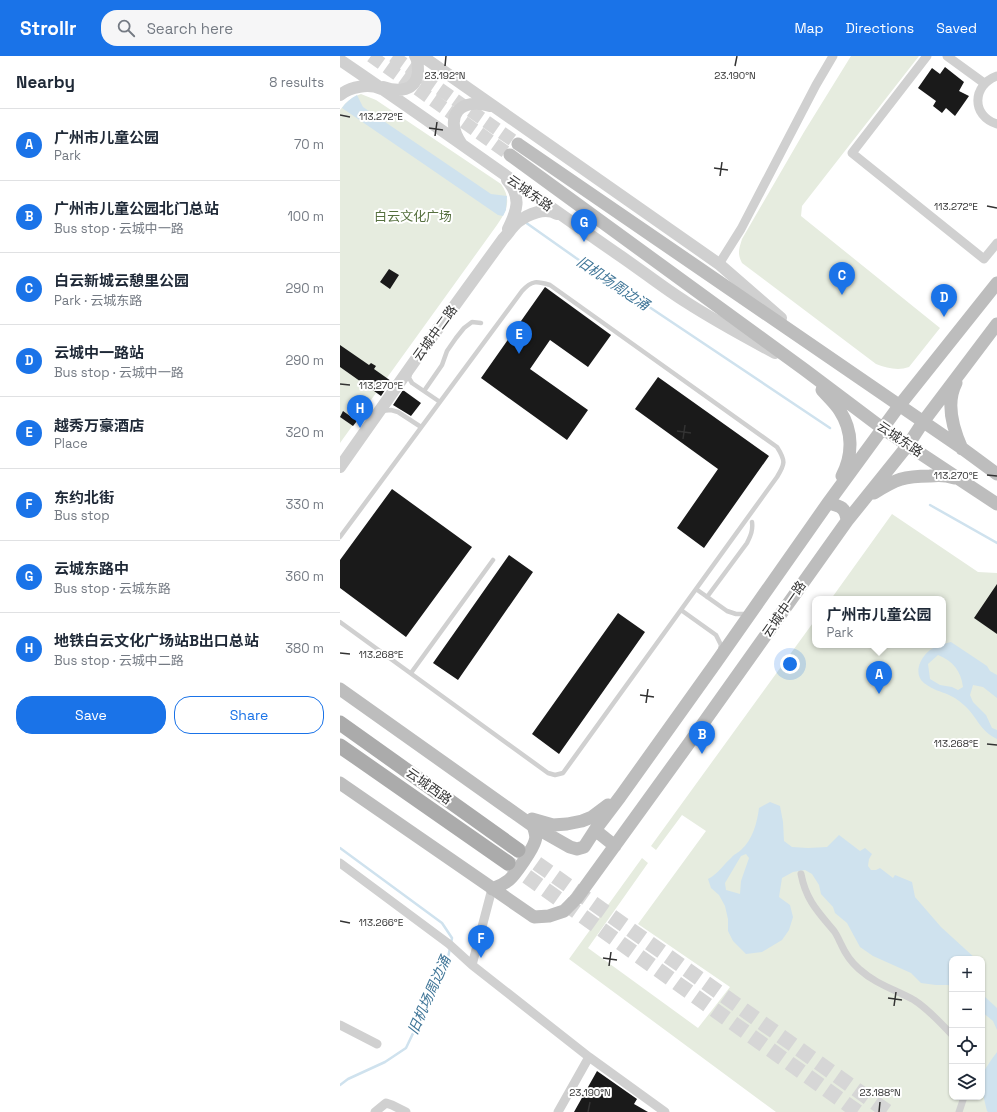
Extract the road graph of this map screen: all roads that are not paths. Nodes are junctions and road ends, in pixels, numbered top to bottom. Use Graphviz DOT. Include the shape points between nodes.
graph roads {
  1 [pos="415,56"];
  2 [pos="422,56"];
  3 [pos="833,56"];
  4 [pos="927,56"];
  5 [pos="947,56"];
  6 [pos="340,60"];
  7 [pos="997,76"];
  8 [pos="373,82"];
  9 [pos="984,83"];
  10 [pos="389,93"];
  11 [pos="340,95"];
  12 [pos="495,107"];
  13 [pos="997,124"];
  14 [pos="518,144"];
  15 [pos="464,146"];
  16 [pos="510,155"];
  17 [pos="502,173"];
  18 [pos="573,223"];
  19 [pos="503,239"];
  20 [pos="997,243"];
  21 [pos="719,264"];
  22 [pos="997,283"];
  23 [pos="481,323"];
  24 [pos="997,324"];
  25 [pos="817,349"];
  26 [pos="966,366"];
  27 [pos="410,368"];
  28 [pos="805,370"];
  29 [pos="424,391"];
  30 [pos="440,402"];
  31 [pos="899,406"];
  32 [pos="380,412"];
  33 [pos="923,422"];
  34 [pos="421,427"];
  35 [pos="882,428"];
  36 [pos="908,445"];
  37 [pos="963,449"];
  38 [pos="340,467"];
  39 [pos="997,474"];
  40 [pos="964,482"];
  41 [pos="864,499"];
  42 [pos="828,502"];
  43 [pos="997,504"];
  44 [pos="847,520"];
  45 [pos="752,522"];
  46 [pos="340,538"];
  47 [pos="493,560"];
  48 [pos="696,589"];
  49 [pos="707,597"];
  50 [pos="681,610"];
  51 [pos="750,614"];
  52 [pos="340,622"];
  53 [pos="718,659"];
  54 [pos="411,674"];
  55 [pos="340,689"];
  56 [pos="340,723"];
  57 [pos="340,746"];
  58 [pos="340,783"];
  59 [pos="620,797"];
  60 [pos="518,815"];
  61 [pos="533,826"];
  62 [pos="594,830"];
  63 [pos="615,846"];
  64 [pos="518,850"];
  65 [pos="508,863"];
  66 [pos="341,867"];
  67 [pos="800,874"];
  68 [pos="492,889"];
  69 [pos="472,966"];
  70 [pos="340,1025"];
  71 [pos="949,1032"];
  72 [pos="377,1044"];
  73 [pos="588,1057"];
  74 [pos="963,1100"];
  75 [pos="375,1112"];
  76 [pos="406,1112"];
  77 [pos="558,1112"];
  78 [pos="665,1112"];
  79 [pos="959,1112"];
  1 -- 8 [label="street" via="418,75 416,81 408,88 393,90"];
  2 -- 12 [label="street, 云城东路"];
  3 -- 21 [label="street" via="741,229"];
  4 -- 20 [label="street" via="852,153 984,259"];
  5 -- 9 [label="street"];
  6 -- 8 [label="street, 云城东路"];
  7 -- 9 [label="street"];
  8 -- 10 [label="street, 云城东路"];
  9 -- 13 [label="street" via="978,97 978,106 988,120"];
  10 -- 11 [label="street" via="376,86 356,87"];
  10 -- 15 [label="street, 云城东路"];
  12 -- 15 [label="street" via="476,103 463,106 459,110 454,117 454,131"];
  12 -- 21 [label="street, 云城东路"];
  14 -- 25 [label="main road, 云城东路"];
  15 -- 17 [label="street, 云城东路"];
  16 -- 28 [label="main road, 云城东路"];
  17 -- 18 [label="street, 云城东路"];
  17 -- 19 [label="street" via="516,194 515,211"];
  18 -- 19 [label="street" via="554,212 539,212 517,222"];
  18 -- 28 [label="street, 云城东路" via="684,301"];
  19 -- 27 [label="street, 云城中二路"];
  21 -- 25 [label="street, 云城东路"];
  22 -- 31 [label="main road, 云城中一路"];
  23 -- 29 [label="lane" via="472,322 464,328 447,351 442,365"];
  24 -- 26 [label="main road, 云城中一路"];
  25 -- 31 [label="main road, 云城东路"];
  26 -- 33 [label="main road, 云城中一路"];
  26 -- 37 [label="main road" via="953,389 951,408 954,429"];
  27 -- 29 [label="lane" via="409,378 412,383"];
  27 -- 32 [label="street, 云城中二路"];
  28 -- 35 [label="main road, 云城东路"];
  28 -- 42 [label="main road" via="841,412 850,436 848,461"];
  29 -- 30 [label="lane"];
  30 -- 34 [label="lane"];
  30 -- 48 [label="lane" via="522,291 538,281 550,285 777,447 784,466"];
  31 -- 33 [label="main road, 云城东路"];
  31 -- 35 [label="main road, 云城中一路"];
  32 -- 34 [label="lane" via="398,412"];
  32 -- 38 [label="street, 云城中二路"];
  33 -- 36 [label="main road, 云城中一路"];
  33 -- 37 [label="main road, 云城东路"];
  34 -- 46 [label="lane"];
  35 -- 36 [label="main road, 云城东路"];
  35 -- 42 [label="main road, 云城中一路"];
  36 -- 40 [label="main road, 云城东路"];
  36 -- 41 [label="main road, 云城中一路"];
  37 -- 39 [label="main road, 云城东路"];
  40 -- 41 [label="main road" via="949,476 937,475 904,477"];
  40 -- 43 [label="main road, 云城东路"];
  41 -- 44 [label="main road, 云城中一路"];
  42 -- 44 [label="main road" via="841,507"];
  42 -- 51 [label="main road, 云城中一路"];
  44 -- 63 [label="main road, 云城中一路"];
  45 -- 49 [label="lane" via="753,529 747,543"];
  47 -- 54 [label="lane"];
  48 -- 49 [label="lane"];
  48 -- 50 [label="lane"];
  49 -- 51 [label="lane" via="727,611"];
  50 -- 53 [label="lane" via="716,635 721,645"];
  50 -- 54 [label="lane" via="572,762 563,773 555,775 548,773"];
  51 -- 53 [label="main road, 云城中一路"];
  52 -- 54 [label="lane"];
  53 -- 59 [label="main road, 云城中一路"];
  55 -- 60 [label="main road"];
  56 -- 64 [label="main road, 云城西路"];
  57 -- 65 [label="main road, 云城西路"];
  58 -- 68 [label="main road, 云城中一路"];
  59 -- 60 [label="main road" via="592,817 568,824 553,825"];
  59 -- 62 [label="main road, 云城中一路"];
  60 -- 61 [label="main road"];
  61 -- 62 [label="main road, 云城中一路" via="577,849 584,846"];
  61 -- 68 [label="main road" via="536,835 532,849 510,879"];
  62 -- 63 [label="main road"];
  63 -- 68 [label="main road, 云城中一路" via="577,898 564,911 534,917"];
  66 -- 69 [label="street" via="449,944"];
  67 -- 71 [label="street" via="813,905 836,933 848,957 857,968 872,979 914,1000"];
  68 -- 69 [label="street"];
  69 -- 73 [label="street"];
  70 -- 72 [label="street"];
  73 -- 77 [label="street"];
  73 -- 78 [label="street"];
  74 -- 79 [label="street"];
  75 -- 76 [label="street" via="386,1103"];
}
